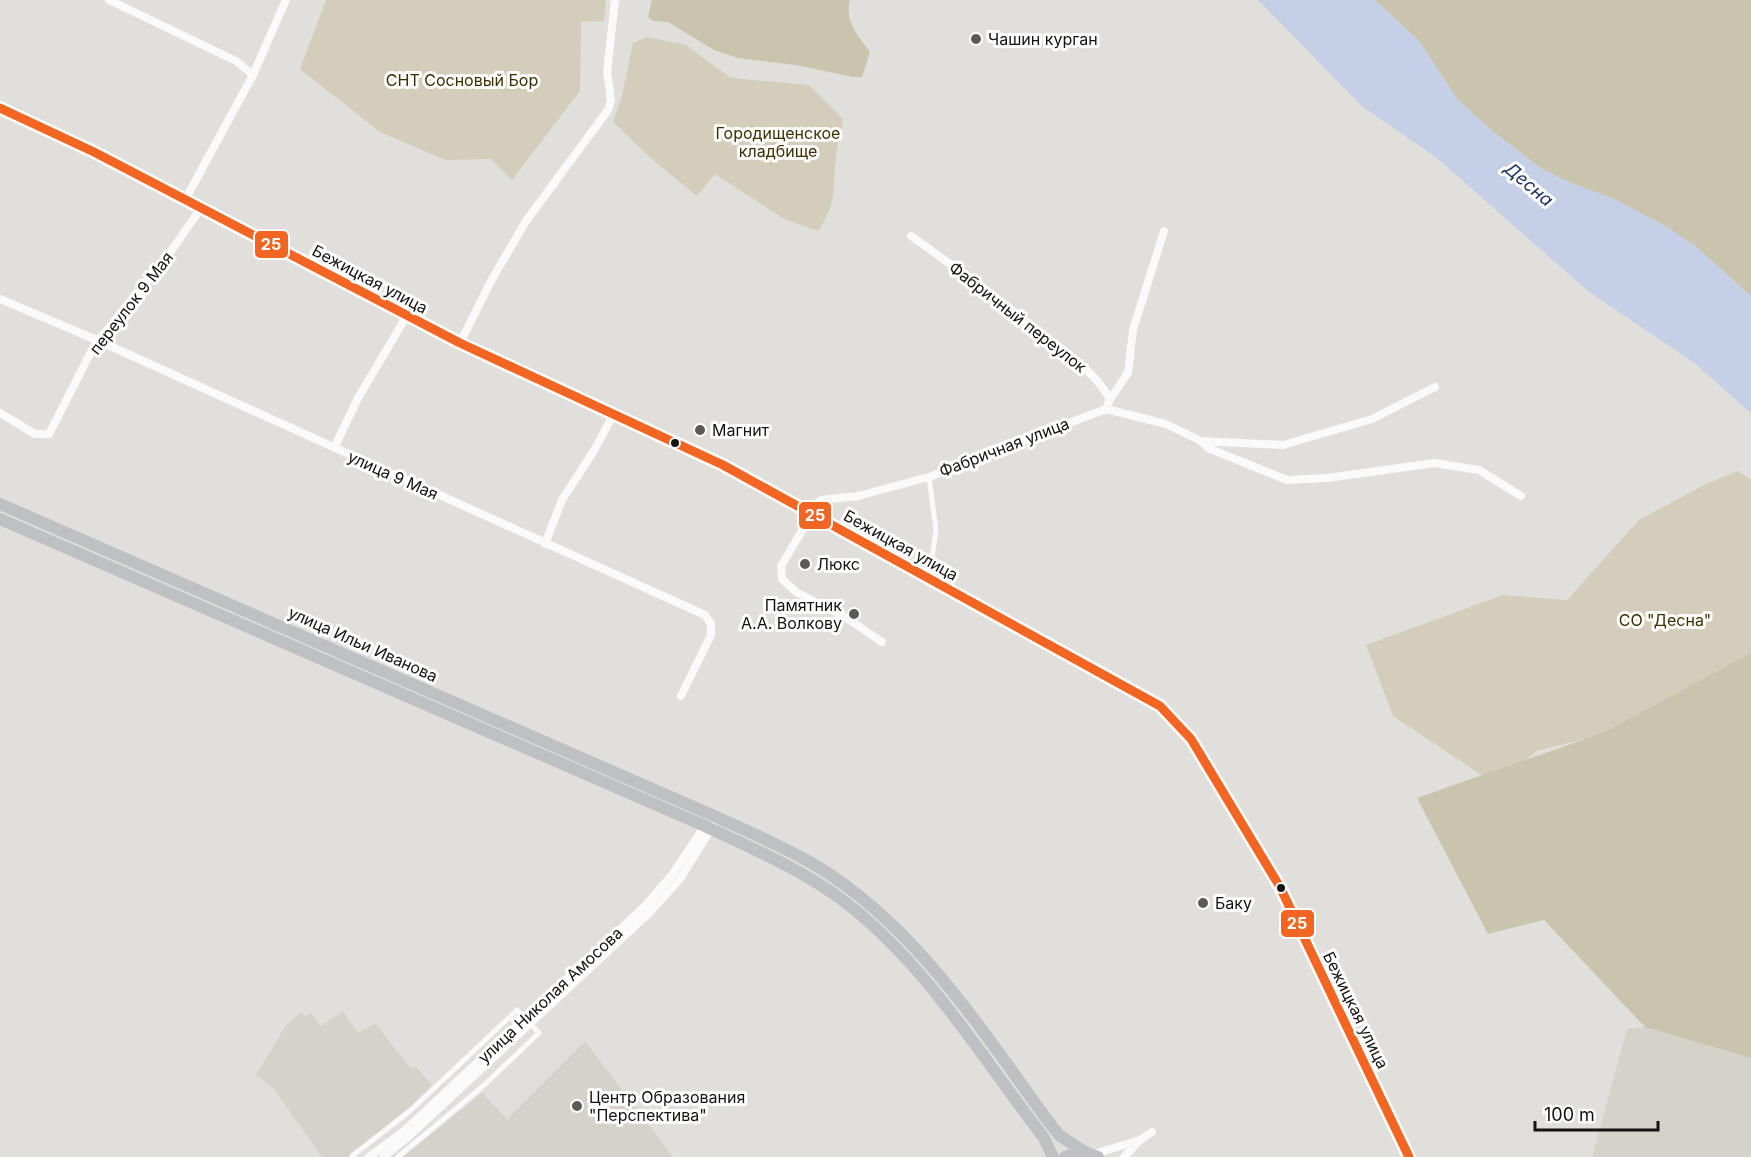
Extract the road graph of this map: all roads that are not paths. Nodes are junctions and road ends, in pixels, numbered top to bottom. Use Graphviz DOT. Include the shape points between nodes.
graph roads {
  1 [pos="109,0"];
  2 [pos="286,0"];
  3 [pos="615,0"];
  4 [pos="253,75"];
  5 [pos="0,108"];
  6 [pos="185,200"];
  7 [pos="201,208"];
  8 [pos="1164,231"];
  9 [pos="911,236"];
  10 [pos="0,299"];
  11 [pos="406,316"];
  12 [pos="99,340"];
  13 [pos="460,343"];
  14 [pos="1435,387"];
  15 [pos="1110,399"];
  16 [pos="1106,409"];
  17 [pos="0,413"];
  18 [pos="614,413"];
  19 [pos="1202,441"];
  20 [pos="334,448"];
  21 [pos="930,477"];
  22 [pos="1521,496"];
  23 [pos="0,504"];
  24 [pos="809,512"];
  25 [pos="0,519"];
  26 [pos="546,544"];
  27 [pos="929,580"];
  28 [pos="882,642"];
  29 [pos="681,696"];
  30 [pos="715,816"];
  31 [pos="708,828"];
  32 [pos="527,1021"];
  33 [pos="1152,1132"];
  34 [pos="1140,1140"];
  35 [pos="1092,1154"];
  36 [pos="352,1157"];
  37 [pos="369,1157"];
  38 [pos="383,1157"];
  39 [pos="398,1157"];
  40 [pos="1053,1157"];
  41 [pos="1065,1157"];
  42 [pos="1125,1157"];
  43 [pos="1409,1157"];
  1 -- 4 [label="street" via="236,61"];
  2 -- 4 [label="street"];
  3 -- 13 [label="street" via="608,110 526,221 490,281"];
  4 -- 6 [label="street"];
  5 -- 6 [label="main road, Бежицкая улица"];
  6 -- 7 [label="main road, Бежицкая улица"];
  7 -- 11 [label="main road, Бежицкая улица"];
  7 -- 12 [label="street, переулок 9 Мая"];
  8 -- 15 [label="street" via="1133,330 1128,373"];
  9 -- 15 [label="street, Фабричный переулок" via="1083,366"];
  10 -- 12 [label="street, улица 9 Мая"];
  11 -- 13 [label="main road, Бежицкая улица"];
  11 -- 20 [label="street"];
  12 -- 17 [label="street, переулок 9 Мая" via="49,434 35,434"];
  12 -- 20 [label="street, улица 9 Мая"];
  13 -- 18 [label="main road, Бежицкая улица"];
  14 -- 19 [label="street" via="1372,419 1283,445"];
  15 -- 16 [label="street"];
  16 -- 19 [label="street" via="1166,424"];
  16 -- 21 [label="street, Фабричная улица"];
  18 -- 24 [label="main road, Бежицкая улица"];
  18 -- 26 [label="street" via="562,500"];
  19 -- 22 [label="street" via="1240,463 1287,480 1434,463 1479,470"];
  20 -- 26 [label="street, улица 9 Мая"];
  21 -- 24 [label="street, Фабричная улица" via="858,496 821,500"];
  21 -- 27 [label="street" via="936,530"];
  23 -- 30 [label="main road, улица Ильи Иванова"];
  24 -- 27 [label="main road, Бежицкая улица"];
  24 -- 28 [label="street" via="781,566 782,579 796,592 845,617"];
  25 -- 31 [label="main road, улица Ильи Иванова"];
  26 -- 29 [label="street, улица 9 Мая" via="705,615 711,624 711,635"];
  27 -- 43 [label="main road, Бежицкая улица" via="1160,706 1191,739 1280,887"];
  30 -- 31 [label="street, улица Николая Амосова"];
  30 -- 35 [label="main road, улица Ильи Иванова" via="816,865 903,935 963,1006 1059,1135"];
  31 -- 32 [label="street, улица Николая Амосова" via="659,891"];
  31 -- 40 [label="main road, улица Ильи Иванова" via="809,878 893,944 954,1014 1044,1138"];
  32 -- 36 [label="street" via="517,1010 410,1111"];
  32 -- 37 [label="street, улица Николая Амосова" via="404,1131"];
  32 -- 38 [label="street, улица Николая Амосова"];
  32 -- 39 [label="street" via="538,1032 481,1088"];
  33 -- 34 [label="street"];
  34 -- 35 [label="street"];
  34 -- 42 [label="street"];
  35 -- 41 [label="main road"];
}
